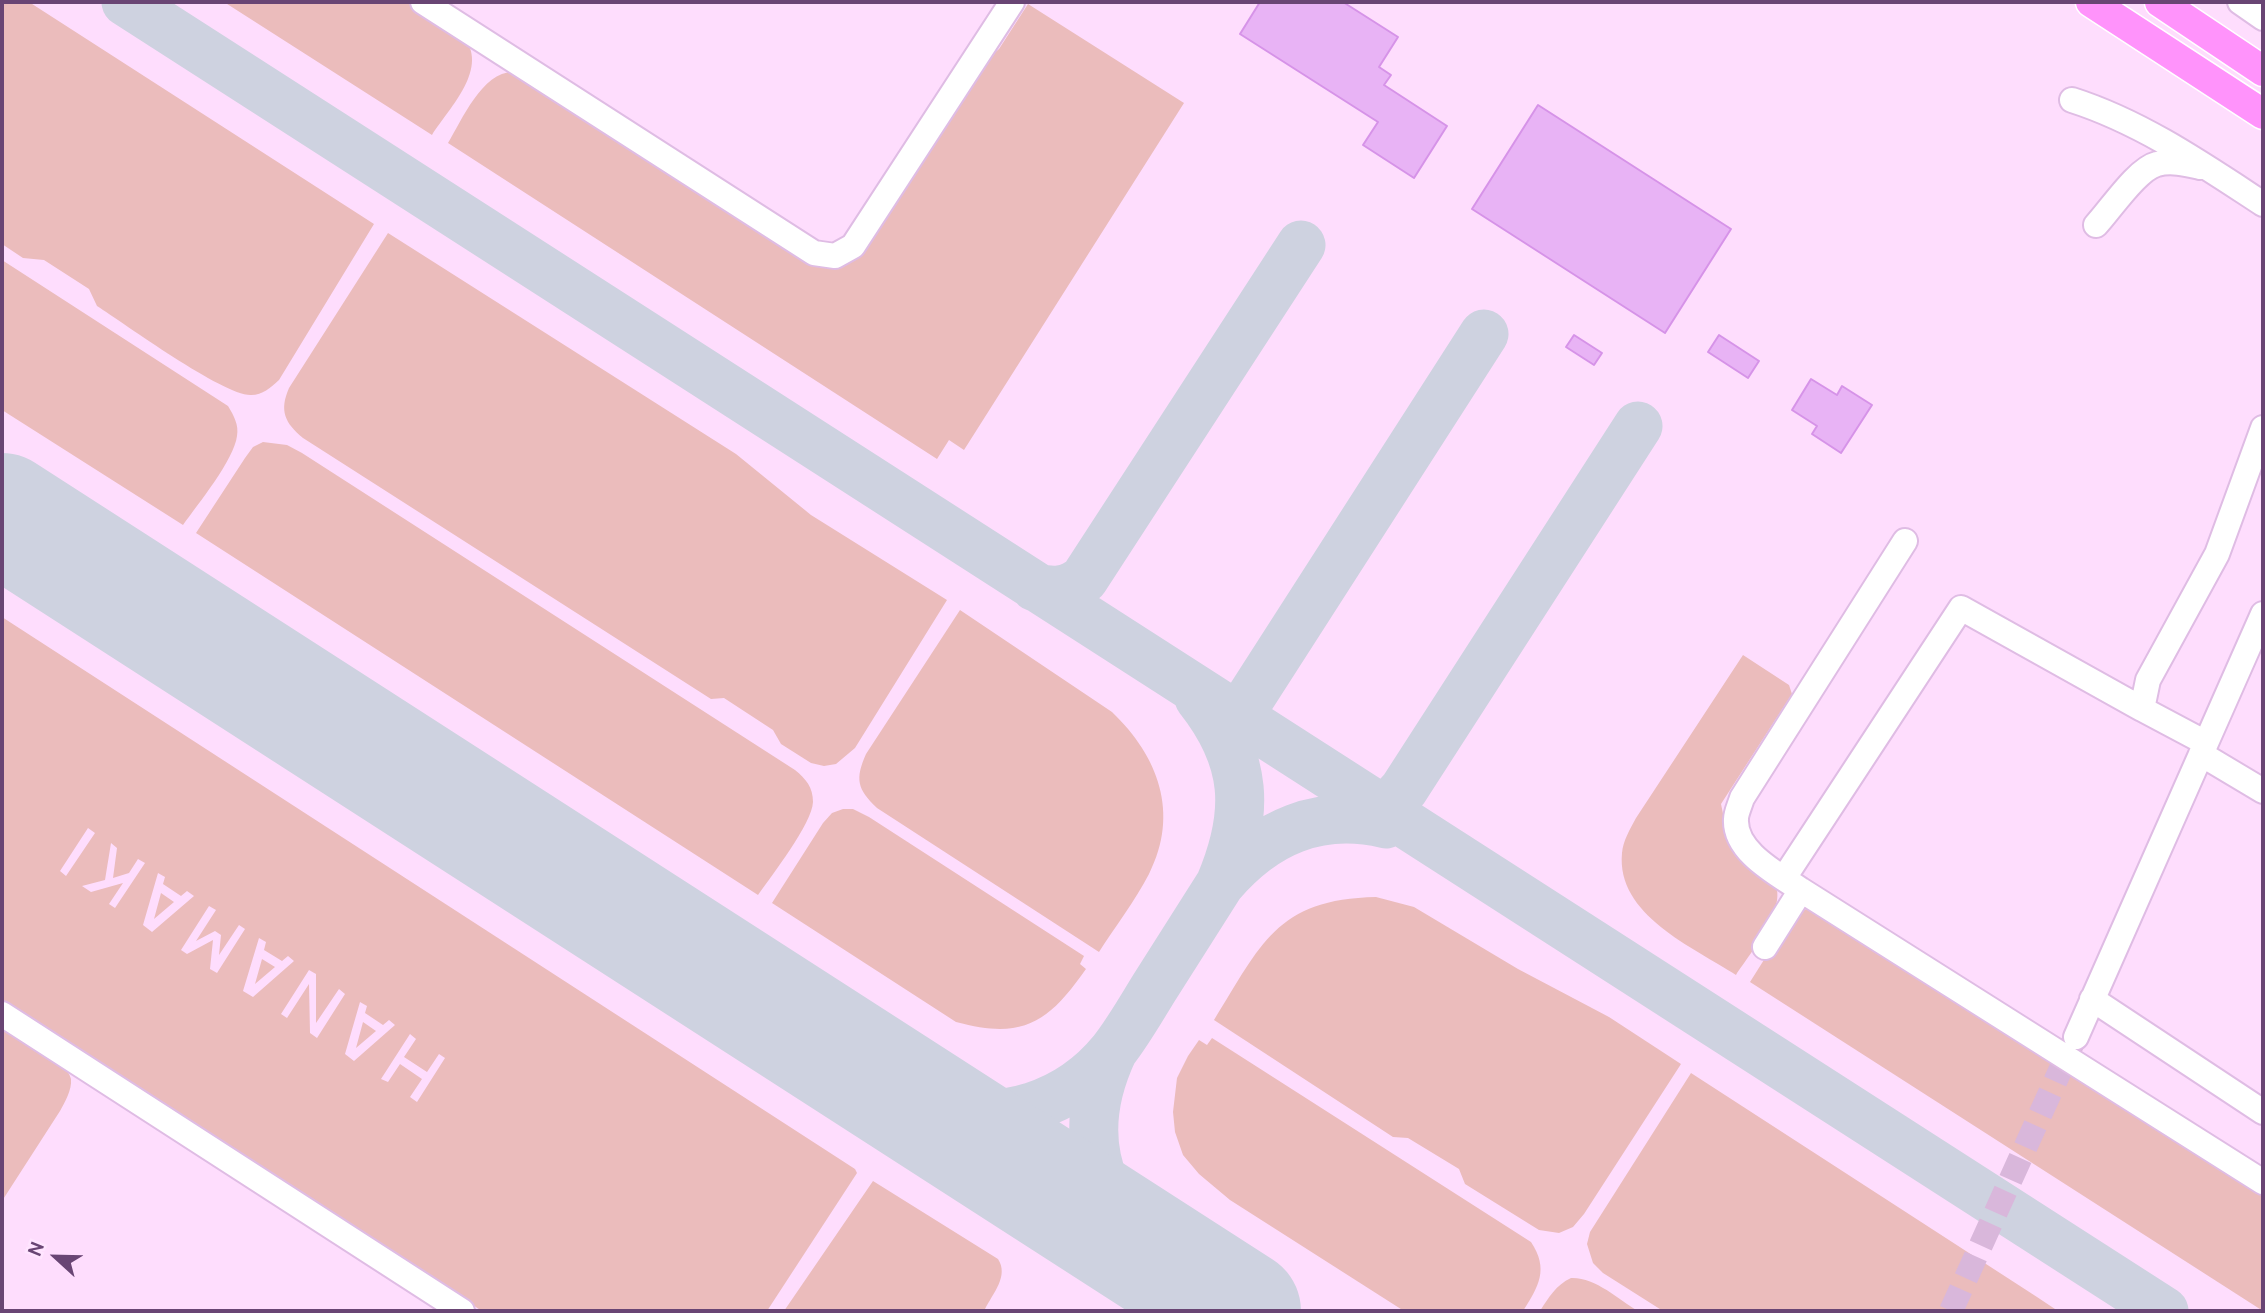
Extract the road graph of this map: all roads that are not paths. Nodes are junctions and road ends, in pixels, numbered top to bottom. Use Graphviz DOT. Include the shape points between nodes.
graph roads {
  1 [pos="423,2"];
  2 [pos="1012,2"];
  3 [pos="2091,2"];
  4 [pos="2160,2"];
  5 [pos="2240,2"];
  6 [pos="2263,18"];
  7 [pos="2263,71"];
  8 [pos="2072,100"];
  9 [pos="2263,114"];
  10 [pos="2208,169"];
  11 [pos="2263,204"];
  12 [pos="2096,225"];
  13 [pos="2263,428"];
  14 [pos="1905,541"];
  15 [pos="2263,614"];
  16 [pos="2142,709"];
  17 [pos="2203,748"];
  18 [pos="2263,791"];
  19 [pos="1793,884"];
  20 [pos="1765,947"];
  21 [pos="2092,999"];
  22 [pos="2,1014"];
  23 [pos="2076,1037"];
  24 [pos="2263,1112"];
  25 [pos="2263,1182"];
  26 [pos="462,1311"];
  1 -- 2 [label="street" via="814,253 835,256 853,246"];
  3 -- 9 [label="main road"];
  4 -- 7 [label="main road"];
  5 -- 6 [label="street"];
  8 -- 10 [label="street" via="2104,110"];
  10 -- 11 [label="street"];
  10 -- 12 [label="street" via="2170,163 2143,170"];
  13 -- 16 [label="street" via="2217,554 2148,680"];
  14 -- 19 [label="street" via="1742,798 1736,819 1739,838"];
  15 -- 17 [label="street"];
  16 -- 17 [label="street"];
  16 -- 19 [label="street" via="1961,608"];
  17 -- 18 [label="street"];
  17 -- 21 [label="street"];
  19 -- 20 [label="street"];
  19 -- 25 [label="street"];
  21 -- 23 [label="street"];
  21 -- 24 [label="street"];
  22 -- 26 [label="street"];
}
